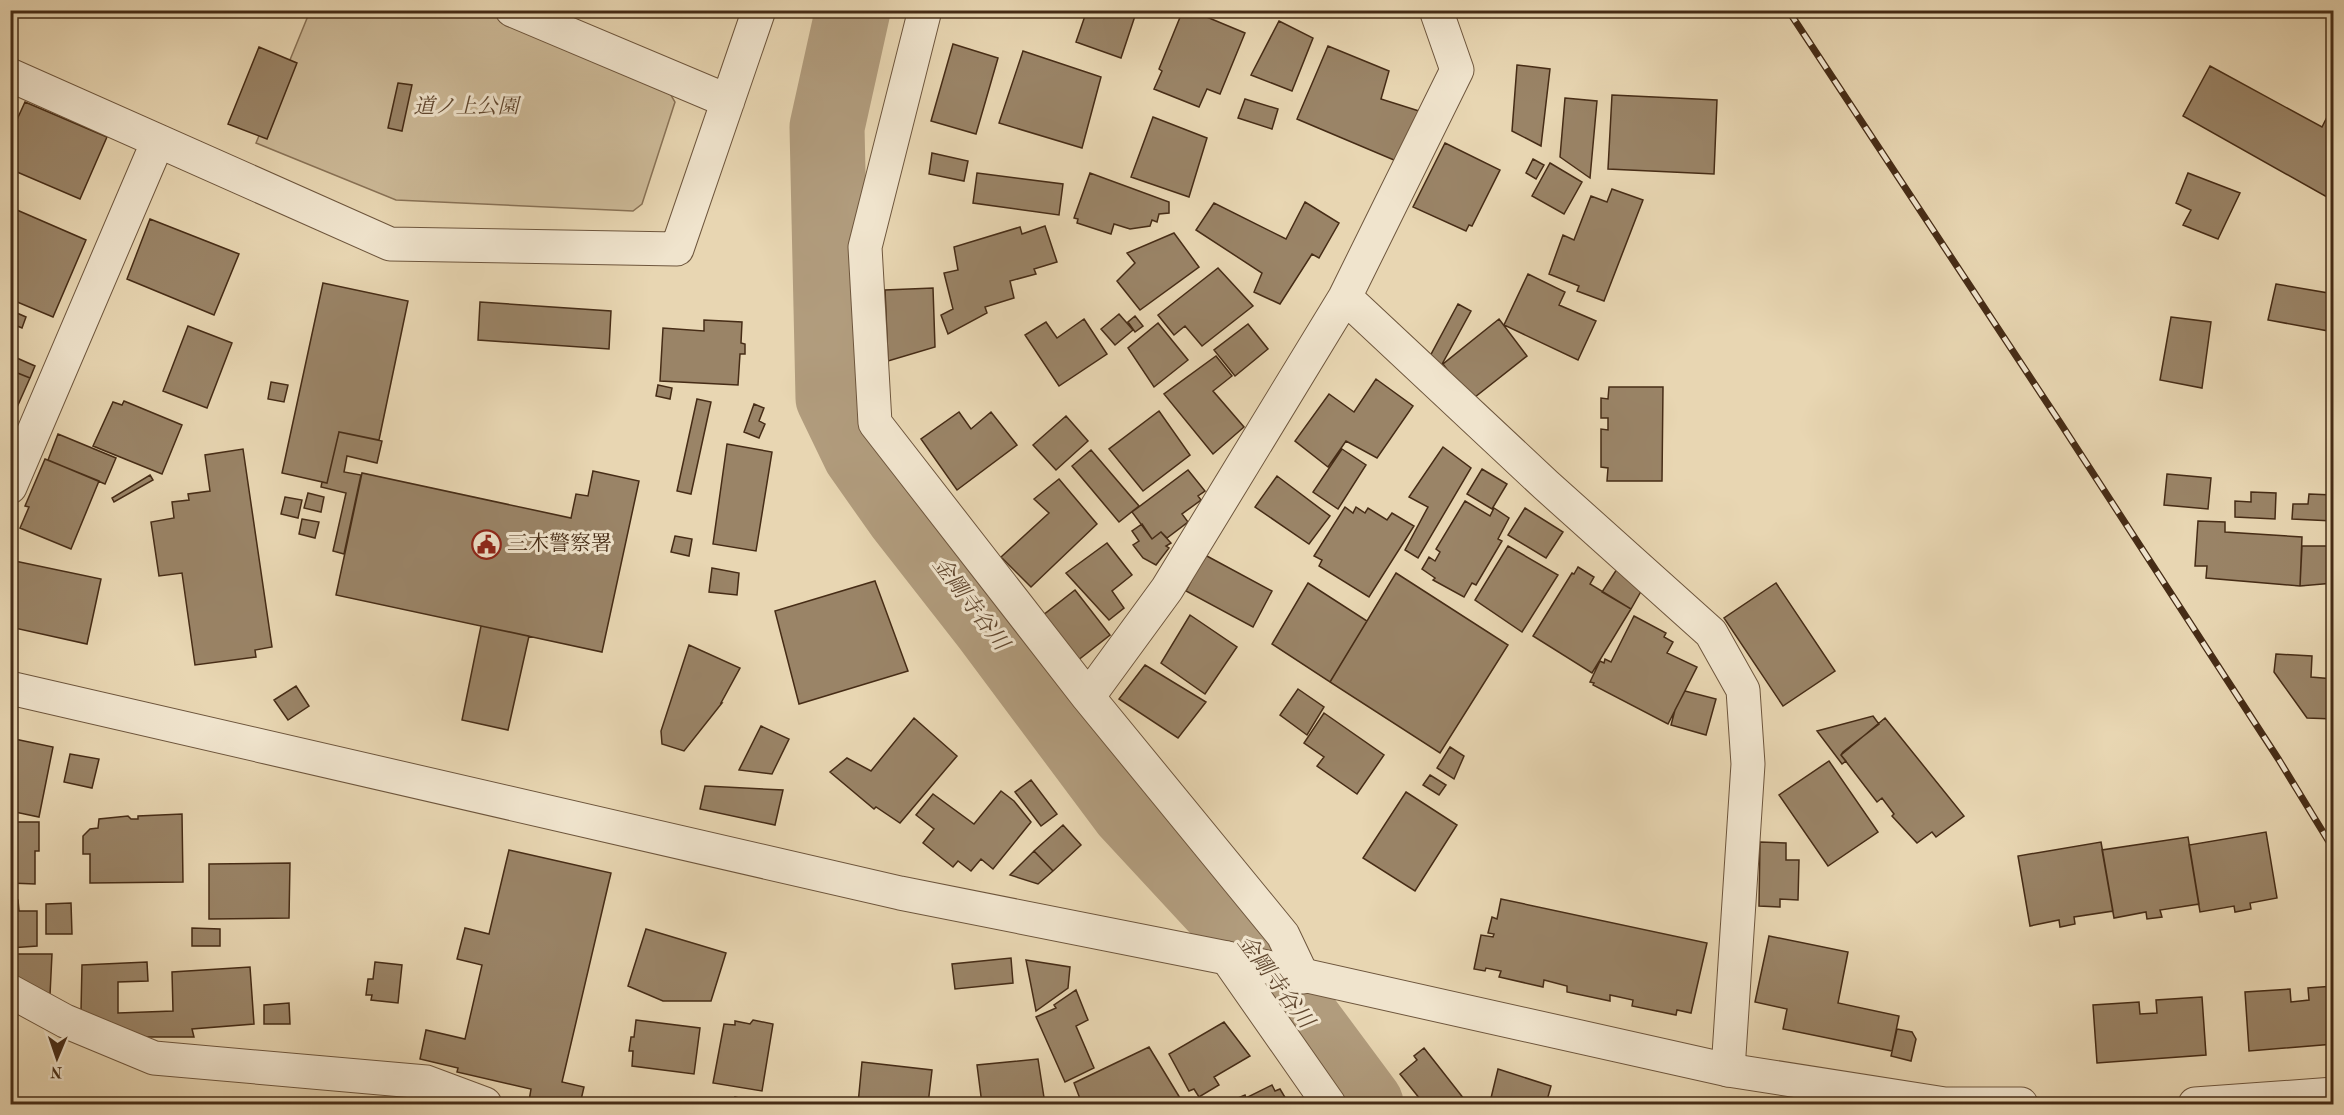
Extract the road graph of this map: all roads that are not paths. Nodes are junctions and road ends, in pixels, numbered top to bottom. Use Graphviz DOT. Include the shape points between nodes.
graph roads {
  1 [pos="512,10"];
  2 [pos="759,10"];
  3 [pos="925,10"];
  4 [pos="1436,10"];
  5 [pos="10,75"];
  6 [pos="728,101"];
  7 [pos="158,141"];
  8 [pos="1345,297"];
  9 [pos="10,487"];
  10 [pos="10,688"];
  11 [pos="1088,697"];
  12 [pos="1227,958"];
  13 [pos="1303,977"];
  14 [pos="10,991"];
  15 [pos="1728,1070"];
  16 [pos="427,1093"];
  17 [pos="2334,1094"];
  18 [pos="485,1104"];
  19 [pos="1329,1104"];
  20 [pos="2020,1104"];
  21 [pos="2195,1104"];
  1 -- 6 [label="street"];
  2 -- 6 [label="street"];
  3 -- 11 [label="street" via="865,247 874,423"];
  4 -- 8 [label="street" via="1457,70"];
  5 -- 7 [label="street"];
  6 -- 7 [label="street" via="677,249 390,244"];
  7 -- 9 [label="street"];
  8 -- 11 [label="street" via="1167,589"];
  8 -- 15 [label="street" via="1711,633 1743,690 1748,764"];
  10 -- 12 [label="street" via="888,890"];
  11 -- 13 [label="street" via="1283,935"];
  12 -- 13 [label="street"];
  12 -- 19 [label="street"];
  13 -- 15 [label="street"];
  14 -- 16 [label="street" via="65,1021 154,1058"];
  15 -- 20 [label="street" via="1945,1104"];
  16 -- 18 [label="street"];
  17 -- 21 [label="street"];
}
